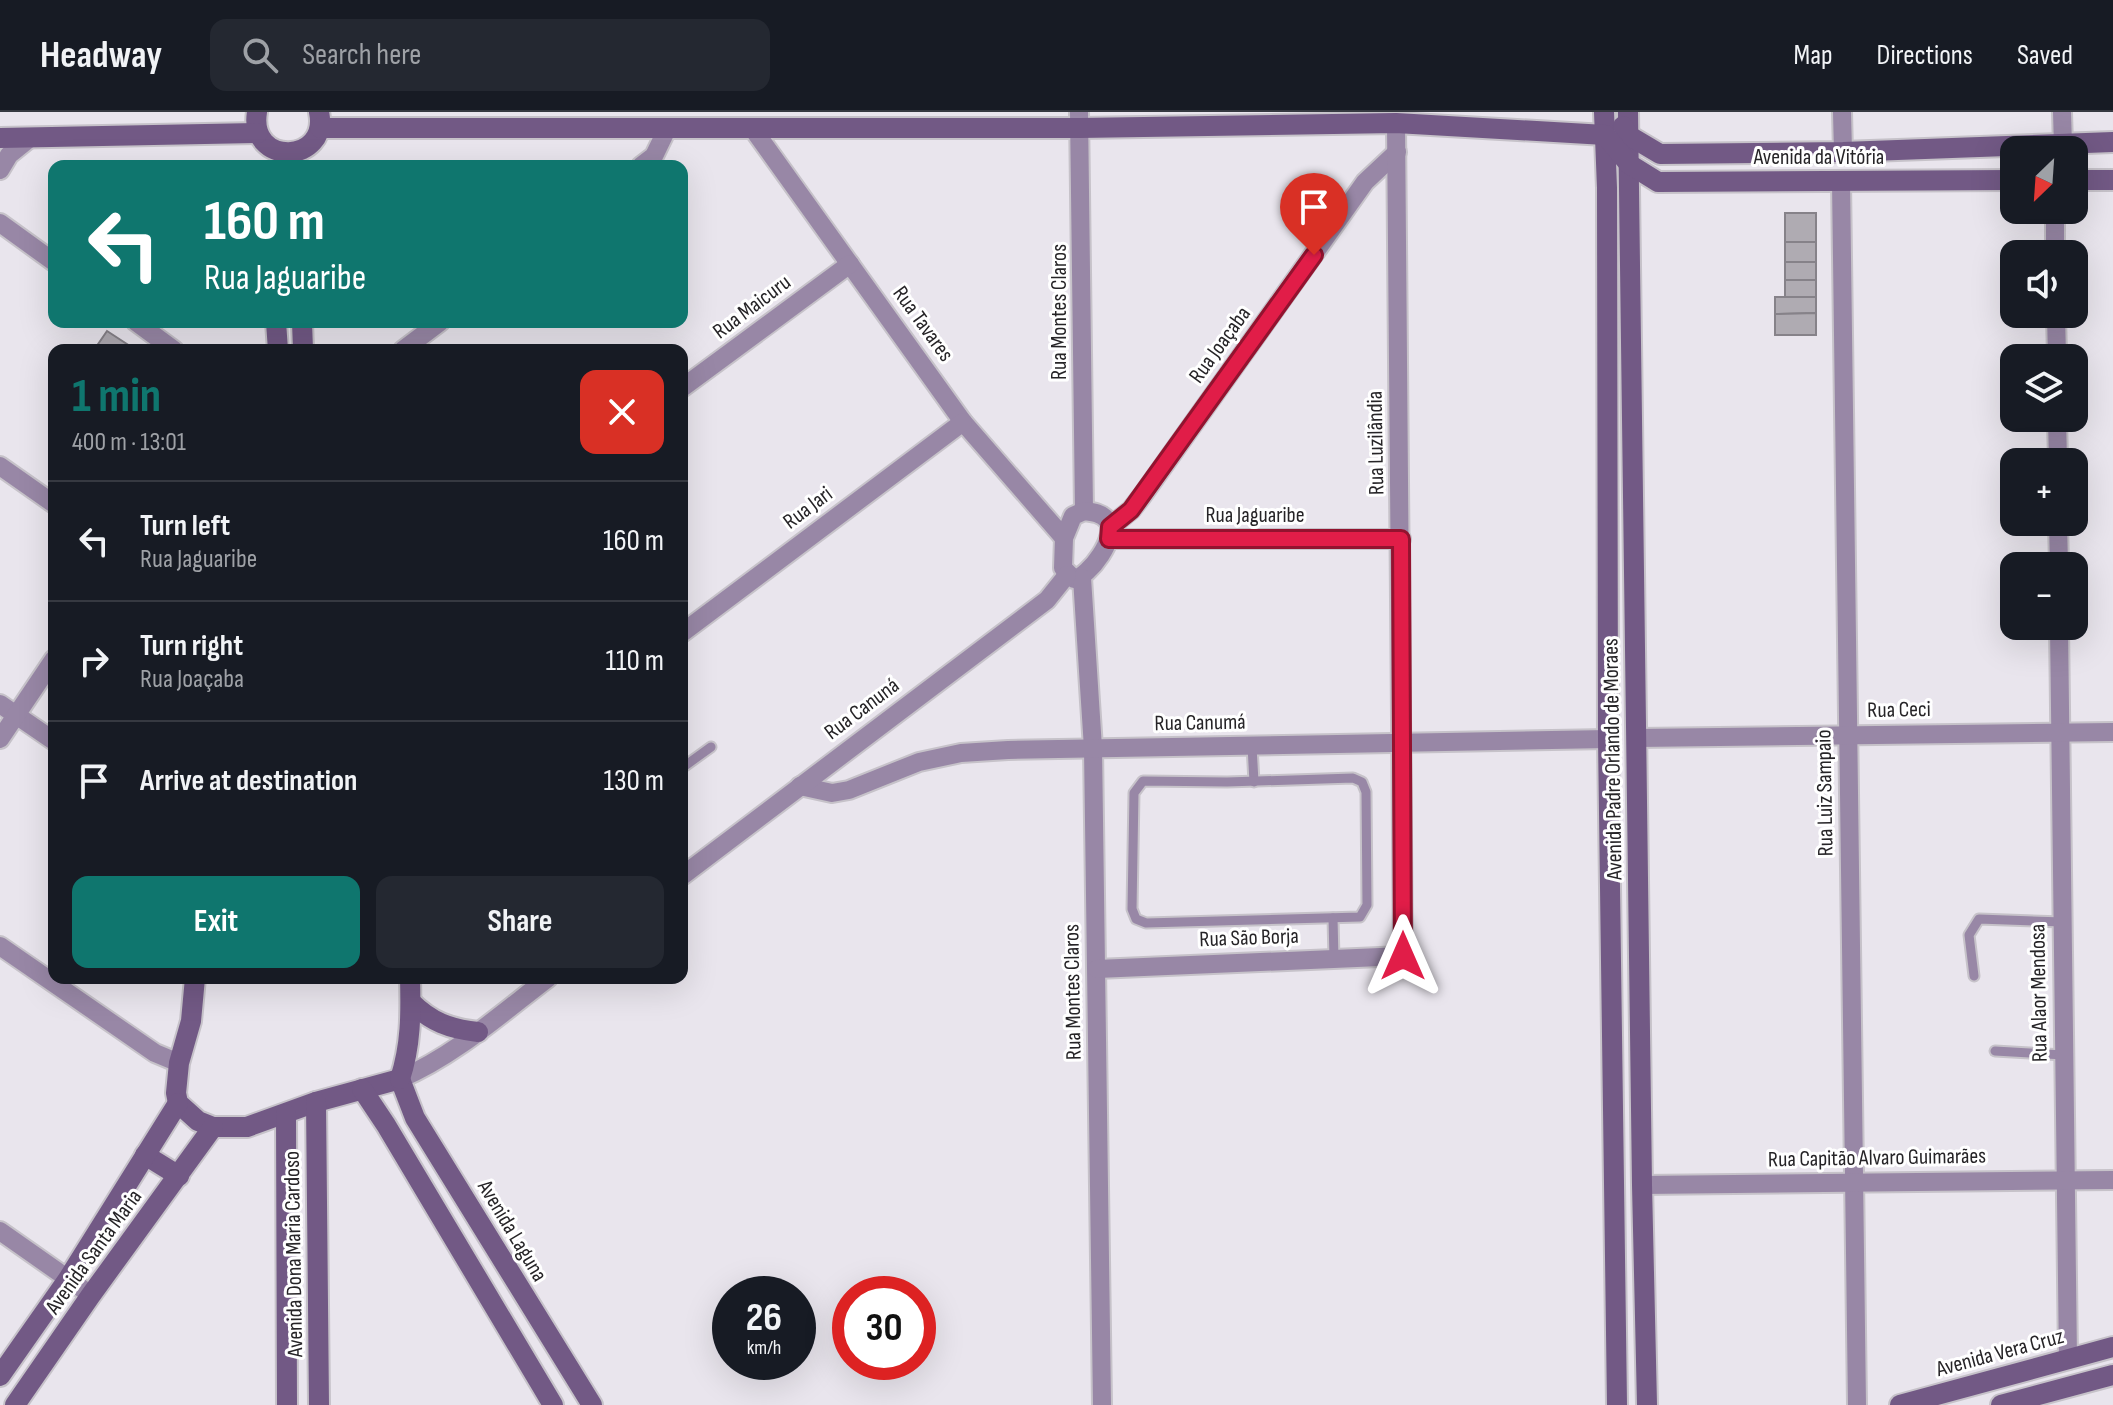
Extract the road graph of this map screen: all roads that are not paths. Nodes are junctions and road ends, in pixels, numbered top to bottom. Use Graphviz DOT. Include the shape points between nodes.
graph roads {
  1 [pos="1604,112"];
  2 [pos="1614,112"];
  3 [pos="1628,112"];
  4 [pos="1842,112"];
  5 [pos="2062,112"];
  6 [pos="319,120"];
  7 [pos="1080,120"];
  8 [pos="1396,123"];
  9 [pos="667,129"];
  10 [pos="753,129"];
  11 [pos="1605,135"];
  12 [pos="1628,135"];
  13 [pos="2063,136"];
  14 [pos="0,138"];
  15 [pos="30,138"];
  16 [pos="263,139"];
  17 [pos="2113,142"];
  18 [pos="2088,144"];
  19 [pos="2000,148"];
  20 [pos="1397,152"];
  21 [pos="1843,152"];
  22 [pos="299,158"];
  23 [pos="649,160"];
  24 [pos="1629,164"];
  25 [pos="0,170"];
  26 [pos="2000,180"];
  27 [pos="2088,180"];
  28 [pos="2113,180"];
  29 [pos="1841,181"];
  30 [pos="0,223"];
  31 [pos="48,258"];
  32 [pos="850,264"];
  33 [pos="144,328"];
  34 [pos="432,328"];
  35 [pos="166,344"];
  36 [pos="411,344"];
  37 [pos="688,384"];
  38 [pos="963,422"];
  39 [pos="0,466"];
  40 [pos="48,500"];
  41 [pos="1084,511"];
  42 [pos="1110,533"];
  43 [pos="1064,538"];
  44 [pos="1401,539"];
  45 [pos="1075,577"];
  46 [pos="688,628"];
  47 [pos="2059,640"];
  48 [pos="48,666"];
  49 [pos="8,709"];
  50 [pos="2061,732"];
  51 [pos="2113,732"];
  52 [pos="1848,735"];
  53 [pos="48,737"];
  54 [pos="1637,738"];
  55 [pos="0,739"];
  56 [pos="1608,739"];
  57 [pos="1403,744"];
  58 [pos="1252,746"];
  59 [pos="711,747"];
  60 [pos="1093,748"];
  61 [pos="688,764"];
  62 [pos="1254,782"];
  63 [pos="800,786"];
  64 [pos="688,864"];
  65 [pos="1333,918"];
  66 [pos="2063,922"];
  67 [pos="0,946"];
  68 [pos="1403,956"];
  69 [pos="1334,959"];
  70 [pos="1097,969"];
  71 [pos="1974,976"];
  72 [pos="48,979"];
  73 [pos="55,984"];
  74 [pos="194,984"];
  75 [pos="410,984"];
  76 [pos="540,984"];
  77 [pos="411,1002"];
  78 [pos="478,1032"];
  79 [pos="1995,1051"];
  80 [pos="2064,1055"];
  81 [pos="179,1063"];
  82 [pos="400,1079"];
  83 [pos="362,1089"];
  84 [pos="316,1102"];
  85 [pos="178,1103"];
  86 [pos="286,1114"];
  87 [pos="213,1127"];
  88 [pos="145,1155"];
  89 [pos="179,1176"];
  90 [pos="2113,1180"];
  91 [pos="2066,1181"];
  92 [pos="1854,1183"];
  93 [pos="1642,1185"];
  94 [pos="0,1231"];
  95 [pos="68,1279"];
  96 [pos="91,1295"];
  97 [pos="2113,1347"];
  98 [pos="2068,1360"];
  99 [pos="2113,1375"];
  100 [pos="0,1376"];
  101 [pos="15,1405"];
  102 [pos="287,1405"];
  103 [pos="319,1405"];
  104 [pos="553,1405"];
  105 [pos="592,1405"];
  106 [pos="1102,1405"];
  107 [pos="1617,1405"];
  108 [pos="1647,1405"];
  109 [pos="1857,1405"];
  110 [pos="1900,1405"];
  111 [pos="2001,1405"];
  1 -- 11 [label="main road, Avenida Padre Orlando de Moraes"];
  2 -- 12 [label="main road"];
  3 -- 12 [label="main road, Avenida Padre Orlando de Moraes"];
  4 -- 21 [label="street"];
  5 -- 13 [label="street"];
  6 -- 9 [label="main road"];
  6 -- 22 [label="main road" via="315,138"];
  7 -- 8 [label="main road"];
  7 -- 10 [label="main road"];
  7 -- 41 [label="street, Rua Montes Claros"];
  8 -- 11 [label="main road"];
  8 -- 20 [label="street, Rua Luzilândia"];
  9 -- 10 [label="main road"];
  9 -- 23 [label="street"];
  10 -- 32 [label="street, Rua Tavares"];
  11 -- 24 [label="main road"];
  11 -- 56 [label="main road, Avenida Padre Orlando de Moraes"];
  12 -- 21 [label="main road, Avenida da Vitória" via="1660,154"];
  12 -- 24 [label="main road, Avenida Padre Orlando de Moraes"];
  14 -- 15 [label="main road"];
  15 -- 16 [label="main road"];
  15 -- 25 [label="street"];
  16 -- 22 [label="main road"];
  17 -- 18 [label="main road, Avenida da Vitória"];
  19 -- 21 [label="main road, Avenida da Vitória"];
  20 -- 42 [label="street, Rua Joaçaba" via="1365,182"];
  20 -- 44 [label="street, Rua Luzilândia"];
  24 -- 29 [label="main road, Avenida da Vitória" via="1658,182"];
  24 -- 54 [label="main road, Avenida Padre Orlando de Moraes"];
  26 -- 29 [label="main road, Avenida da Vitória"];
  27 -- 28 [label="main road"];
  29 -- 52 [label="street, Rua Luiz Sampaio"];
  30 -- 31 [label="street"];
  32 -- 37 [label="street, Rua Maicuru"];
  32 -- 38 [label="street, Rua Tavares"];
  33 -- 35 [label="street"];
  34 -- 36 [label="street"];
  38 -- 43 [label="street, Rua Tavares"];
  38 -- 46 [label="street, Rua Jari"];
  39 -- 40 [label="street"];
  41 -- 42 [label="street" via="1099,513 1108,521"];
  41 -- 43 [label="street" via="1073,516"];
  42 -- 44 [label="street, Rua Jaguaribe"];
  42 -- 45 [label="street" via="1096,562"];
  43 -- 45 [label="street" via="1062,563"];
  44 -- 57 [label="street, Rua Luzilândia"];
  45 -- 60 [label="street, Rua Montes Claros"];
  45 -- 63 [label="street, Rua Canuná"];
  47 -- 50 [label="street, Rua Alaor Mendosa"];
  48 -- 49 [label="street"];
  49 -- 53 [label="street"];
  49 -- 55 [label="street"];
  50 -- 51 [label="street, Rua Ceci"];
  50 -- 52 [label="street, Rua Ceci"];
  50 -- 66 [label="street, Rua Alaor Mendosa"];
  52 -- 54 [label="street, Rua Ceci"];
  52 -- 92 [label="street, Rua Luiz Sampaio"];
  54 -- 93 [label="main road, Avenida Padre Orlando de Moraes"];
  56 -- 57 [label="street, Rua Canumá"];
  56 -- 107 [label="main road, Avenida Padre Orlando de Moraes"];
  57 -- 58 [label="street, Rua Canumá"];
  57 -- 68 [label="street, Rua Luzilândia"];
  58 -- 60 [label="street, Rua Canumá"];
  58 -- 62 [label="lane"];
  59 -- 61 [label="lane"];
  60 -- 63 [label="street, Rua Canumá" via="961,753 919,762 849,790 832,793"];
  60 -- 70 [label="street, Rua Montes Claros"];
  62 -- 65 [label="lane" via="1353,778 1365,787 1366,910 1360,917"];
  62 -- 65 [label="lane" via="1138,784 1136,919 1146,923"];
  63 -- 64 [label="street, Rua Canuná"];
  65 -- 69 [label="lane"];
  66 -- 71 [label="lane" via="1979,919 1969,935"];
  66 -- 80 [label="street, Rua Alaor Mendosa"];
  67 -- 72 [label="street"];
  68 -- 69 [label="street, Rua São Borja"];
  69 -- 70 [label="street, Rua São Borja"];
  70 -- 106 [label="street, Rua Montes Claros"];
  73 -- 81 [label="street" via="155,1053"];
  74 -- 81 [label="main road"];
  75 -- 77 [label="main road"];
  76 -- 78 [label="street"];
  77 -- 78 [label="main road" via="445,1027"];
  77 -- 82 [label="main road" via="408,1053"];
  78 -- 82 [label="street"];
  79 -- 80 [label="lane"];
  80 -- 91 [label="street, Rua Alaor Mendosa"];
  81 -- 85 [label="main road"];
  82 -- 83 [label="main road"];
  82 -- 105 [label="main road, Avenida Laguna" via="415,1118"];
  83 -- 84 [label="main road"];
  83 -- 104 [label="main road"];
  84 -- 86 [label="main road"];
  84 -- 103 [label="main road, Avenida Dona Maria Cardoso"];
  85 -- 87 [label="main road"];
  85 -- 88 [label="main road, Avenida Santa Maria"];
  86 -- 87 [label="main road" via="247,1127"];
  86 -- 102 [label="main road, Avenida Dona Maria Cardoso"];
  87 -- 89 [label="main road, Avenida Santa Maria"];
  88 -- 89 [label="main road"];
  88 -- 95 [label="main road, Avenida Santa Maria"];
  89 -- 96 [label="main road, Avenida Santa Maria"];
  90 -- 91 [label="street, Rua Capitão Alvaro Guimarães"];
  91 -- 92 [label="street, Rua Capitão Alvaro Guimarães"];
  91 -- 98 [label="street, Rua Alaor Mendosa"];
  92 -- 93 [label="street, Rua Capitão Alvaro Guimarães"];
  92 -- 109 [label="street, Rua Luiz Sampaio"];
  93 -- 108 [label="main road, Avenida Padre Orlando de Moraes"];
  94 -- 95 [label="street"];
  95 -- 96 [label="street"];
  95 -- 100 [label="main road, Avenida Santa Maria"];
  96 -- 101 [label="main road, Avenida Santa Maria"];
  97 -- 98 [label="main road, Avenida Vera Cruz"];
  98 -- 110 [label="main road, Avenida Vera Cruz"];
  99 -- 111 [label="main road"];
}
